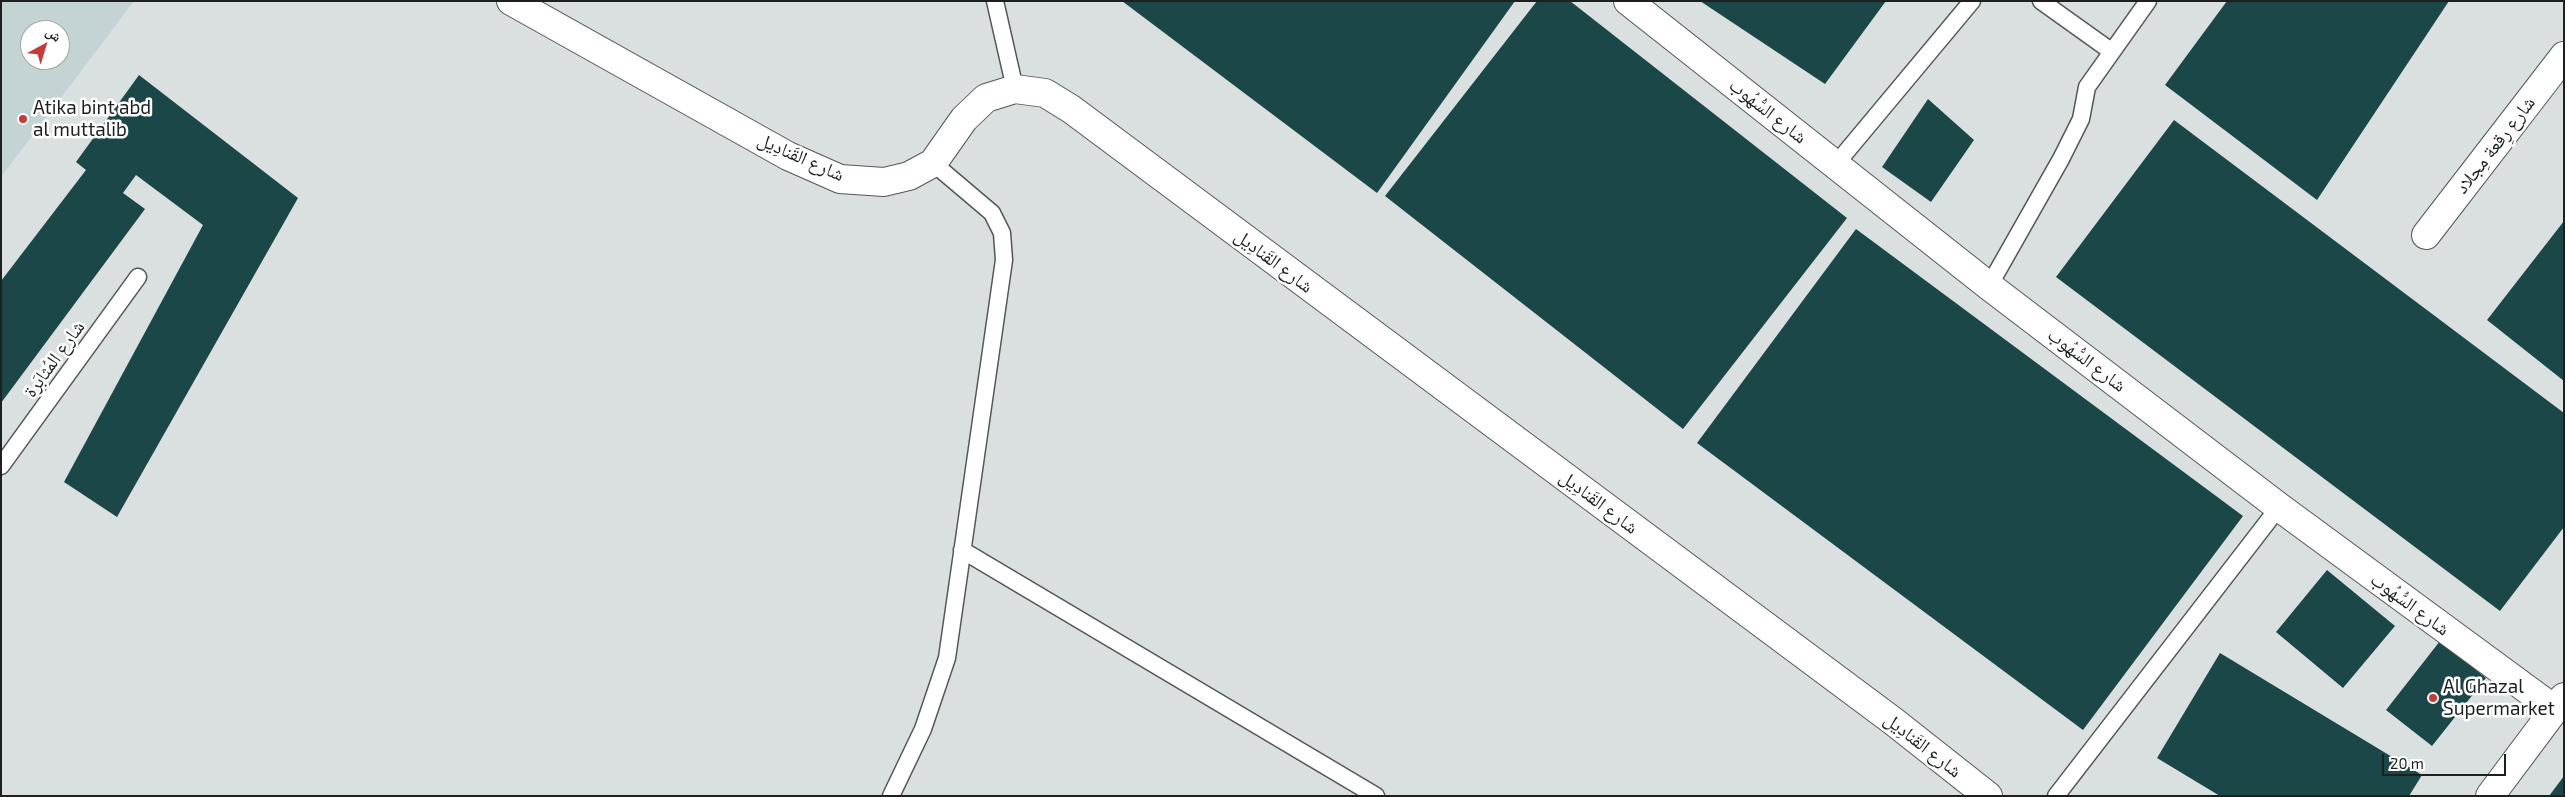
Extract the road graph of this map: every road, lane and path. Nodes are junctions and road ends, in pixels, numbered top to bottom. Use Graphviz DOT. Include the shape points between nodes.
graph roads {
  1 [pos="995,1"];
  2 [pos="1628,1"];
  3 [pos="1972,1"];
  4 [pos="2041,1"];
  5 [pos="2148,1"];
  6 [pos="516,3"];
  7 [pos="2111,51"];
  8 [pos="2564,56"];
  9 [pos="1015,89"];
  10 [pos="933,162"];
  11 [pos="1836,164"];
  12 [pos="2426,235"];
  13 [pos="138,277"];
  14 [pos="1989,286"];
  15 [pos="1,466"];
  16 [pos="2279,508"];
  17 [pos="962,550"];
  18 [pos="2559,703"];
  19 [pos="891,796"];
  20 [pos="1376,796"];
  21 [pos="1988,796"];
  22 [pos="2056,796"];
  23 [pos="2490,796"];
  1 -- 9 [label="lane"];
  2 -- 11 [label="street, شارع السُّهُوب"];
  3 -- 11 [label="lane"];
  4 -- 7 [label="lane"];
  5 -- 7 [label="lane"];
  6 -- 10 [label="street, شارع القَنادِيل" via="788,156 840,179 884,182 909,176"];
  7 -- 14 [label="lane" via="2087,87 2081,119 2061,159"];
  8 -- 12 [label="street, شارع رِقعة مِجلاد"];
  9 -- 10 [label="street, شارع القَنادِيل" via="986,98 964,119"];
  9 -- 21 [label="street, شارع القَنادِيل" via="1045,93 1071,109 1894,721"];
  10 -- 17 [label="lane" via="992,213 1002,233 1004,260"];
  11 -- 14 [label="street, شارع السُّهُوب"];
  13 -- 15 [label="lane, شارع المُثابَرة"];
  14 -- 16 [label="street, شارع السُّهُوب"];
  16 -- 18 [label="street, شارع السُّهُوب"];
  16 -- 22 [label="lane"];
  17 -- 19 [label="lane" via="947,658 923,728"];
  17 -- 20 [label="lane"];
  18 -- 23 [label="street"];
}
